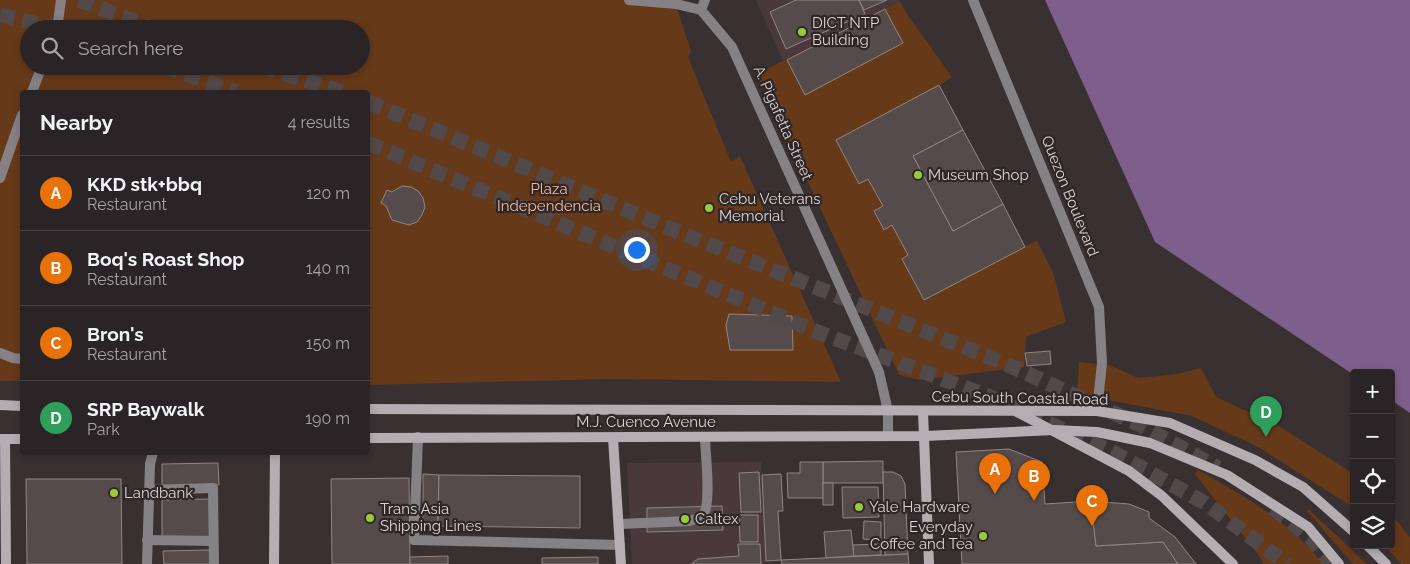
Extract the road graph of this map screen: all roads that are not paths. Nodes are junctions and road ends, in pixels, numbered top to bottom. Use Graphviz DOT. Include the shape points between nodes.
graph roads {
  1 [pos="61,0"];
  2 [pos="629,0"];
  3 [pos="705,0"];
  4 [pos="973,0"];
  5 [pos="647,1"];
  6 [pos="701,10"];
  7 [pos="58,20"];
  8 [pos="39,75"];
  9 [pos="33,90"];
  10 [pos="20,121"];
  11 [pos="0,178"];
  12 [pos="0,353"];
  13 [pos="20,359"];
  14 [pos="0,406"];
  15 [pos="20,406"];
  16 [pos="370,409"];
  17 [pos="888,410"];
  18 [pos="1014,410"];
  19 [pos="1097,411"];
  20 [pos="923,412"];
  21 [pos="1054,430"];
  22 [pos="888,435"];
  23 [pos="925,436"];
  24 [pos="418,437"];
  25 [pos="705,437"];
  26 [pos="370,438"];
  27 [pos="612,438"];
  28 [pos="2,439"];
  29 [pos="20,439"];
  30 [pos="153,455"];
  31 [pos="275,455"];
  32 [pos="149,490"];
  33 [pos="620,524"];
  34 [pos="1350,528"];
  35 [pos="147,540"];
  36 [pos="3,541"];
  37 [pos="213,541"];
  38 [pos="620,545"];
  39 [pos="1371,549"];
  40 [pos="6,564"];
  41 [pos="147,564"];
  42 [pos="214,564"];
  43 [pos="274,564"];
  44 [pos="621,564"];
  45 [pos="929,564"];
  46 [pos="1233,564"];
  47 [pos="1339,564"];
  48 [pos="1386,564"];
  1 -- 7 [label="street"];
  2 -- 5 [label="street"];
  3 -- 6 [label="street"];
  4 -- 19 [label="street, Quezon Boulevard" via="1099,307 1102,363"];
  5 -- 6 [label="street"];
  6 -- 17 [label="street, A. Pigafetta Street" via="732,47 879,372"];
  8 -- 9 [label="street"];
  10 -- 11 [label="street"];
  12 -- 13 [label="street"];
  14 -- 15 [label="main road"];
  16 -- 17 [label="main road, M.J. Cuenco Avenue"];
  17 -- 20 [label="main road, M.J. Cuenco Avenue"];
  17 -- 22 [label="street, A. Pigafetta Street"];
  18 -- 19 [label="main road, Cebu South Coastal Road"];
  18 -- 20 [label="main road, Cebu South Coastal Road"];
  18 -- 21 [label="main road"];
  19 -- 34 [label="main road, Cebu South Coastal Road" via="1170,423 1255,460 1303,487"];
  20 -- 23 [label="main road"];
  21 -- 23 [label="main road, Cebu South Coastal Road"];
  21 -- 46 [label="main road" via="1128,471 1162,496"];
  21 -- 47 [label="main road, Cebu South Coastal Road" via="1097,432 1150,443 1227,474 1308,527"];
  22 -- 23 [label="main road, M.J. Cuenco Avenue"];
  22 -- 25 [label="main road, M.J. Cuenco Avenue"];
  23 -- 45 [label="main road"];
  24 -- 26 [label="main road, M.J. Cuenco Avenue"];
  24 -- 27 [label="main road, M.J. Cuenco Avenue"];
  24 -- 38 [label="street" via="414,540"];
  25 -- 27 [label="main road, M.J. Cuenco Avenue"];
  25 -- 33 [label="street" via="705,513 689,522"];
  27 -- 33 [label="main road"];
  28 -- 29 [label="main road"];
  28 -- 36 [label="main road"];
  30 -- 32 [label="street"];
  31 -- 43 [label="main road"];
  32 -- 35 [label="street"];
  32 -- 37 [label="street" via="213,488"];
  33 -- 38 [label="main road"];
  35 -- 37 [label="street"];
  35 -- 41 [label="street"];
  36 -- 40 [label="main road"];
  37 -- 42 [label="street"];
  38 -- 44 [label="main road"];
  39 -- 48 [label="main road"];
}
